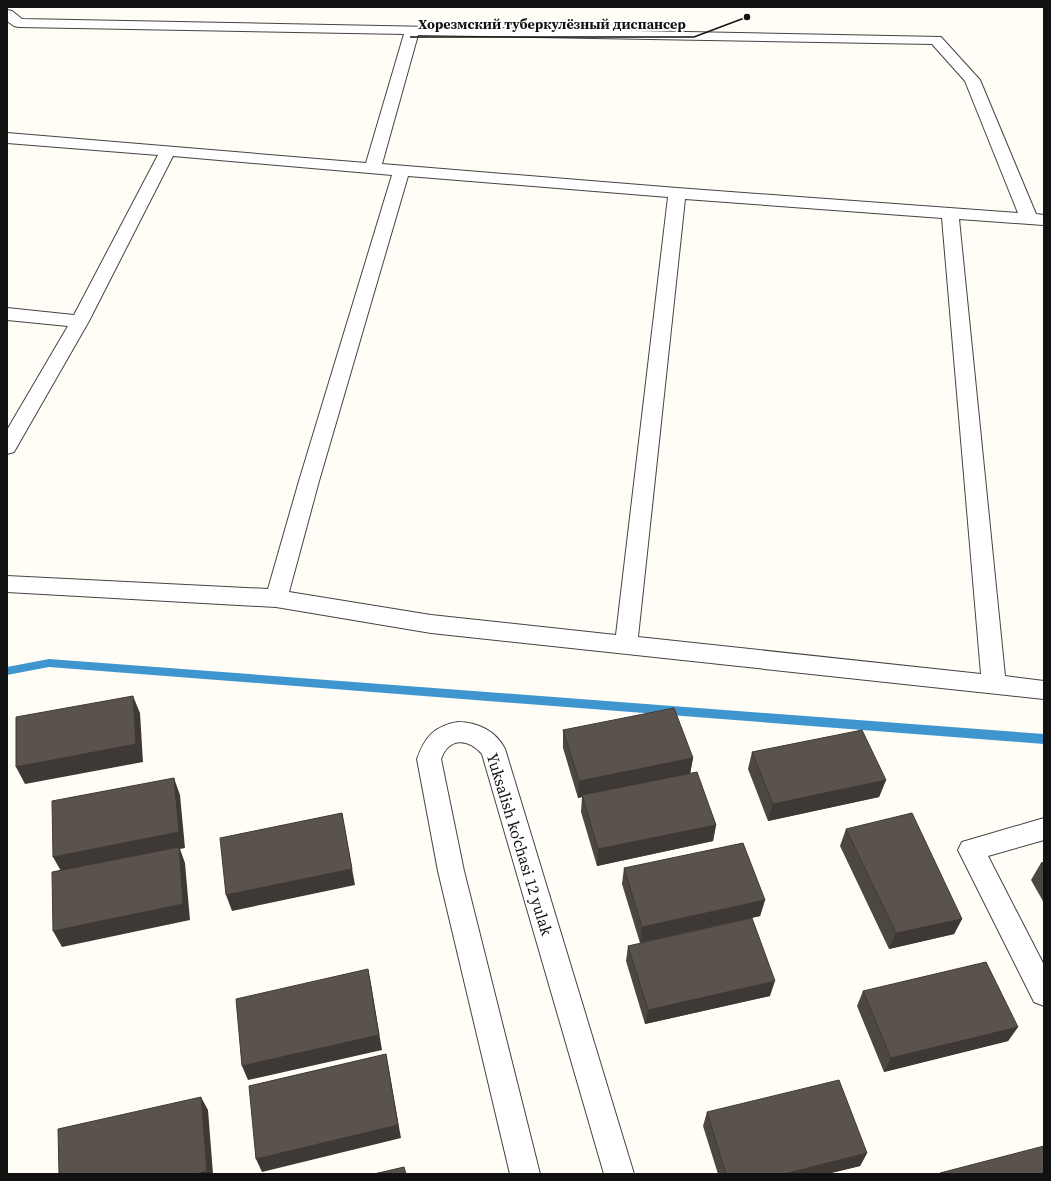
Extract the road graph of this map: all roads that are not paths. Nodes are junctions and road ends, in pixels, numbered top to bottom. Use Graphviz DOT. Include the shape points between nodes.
graph roads {
  1 [pos="7,14"];
  2 [pos="412,31"];
  3 [pos="7,138"];
  4 [pos="168,151"];
  5 [pos="373,168"];
  6 [pos="402,170"];
  7 [pos="677,193"];
  8 [pos="950,213"];
  9 [pos="1037,219"];
  10 [pos="7,314"];
  11 [pos="80,321"];
  12 [pos="7,447"];
  13 [pos="7,584"];
  14 [pos="276,598"];
  15 [pos="626,645"];
  16 [pos="994,685"];
  17 [pos="1044,690"];
  18 [pos="1044,829"];
  19 [pos="1044,993"];
  20 [pos="525,1174"];
  21 [pos="619,1174"];
  1 -- 2 [label="street" via="19,23"];
  2 -- 5 [label="street"];
  2 -- 9 [label="street" via="936,40 972,80"];
  3 -- 4 [label="street"];
  4 -- 5 [label="street"];
  4 -- 11 [label="street"];
  5 -- 6 [label="street"];
  6 -- 7 [label="street"];
  6 -- 14 [label="street"];
  7 -- 8 [label="street"];
  7 -- 15 [label="street"];
  8 -- 9 [label="street"];
  8 -- 16 [label="street"];
  10 -- 11 [label="street"];
  11 -- 12 [label="street"];
  13 -- 14 [label="street"];
  14 -- 15 [label="street" via="431,624"];
  15 -- 16 [label="street"];
  16 -- 17 [label="street"];
  18 -- 19 [label="street" via="971,850"];
  20 -- 21 [label="street, Yuksalish ko'chasi 12 yulak" via="451,871 429,759 439,742 454,732 475,734 488,742 493,749"];
}
